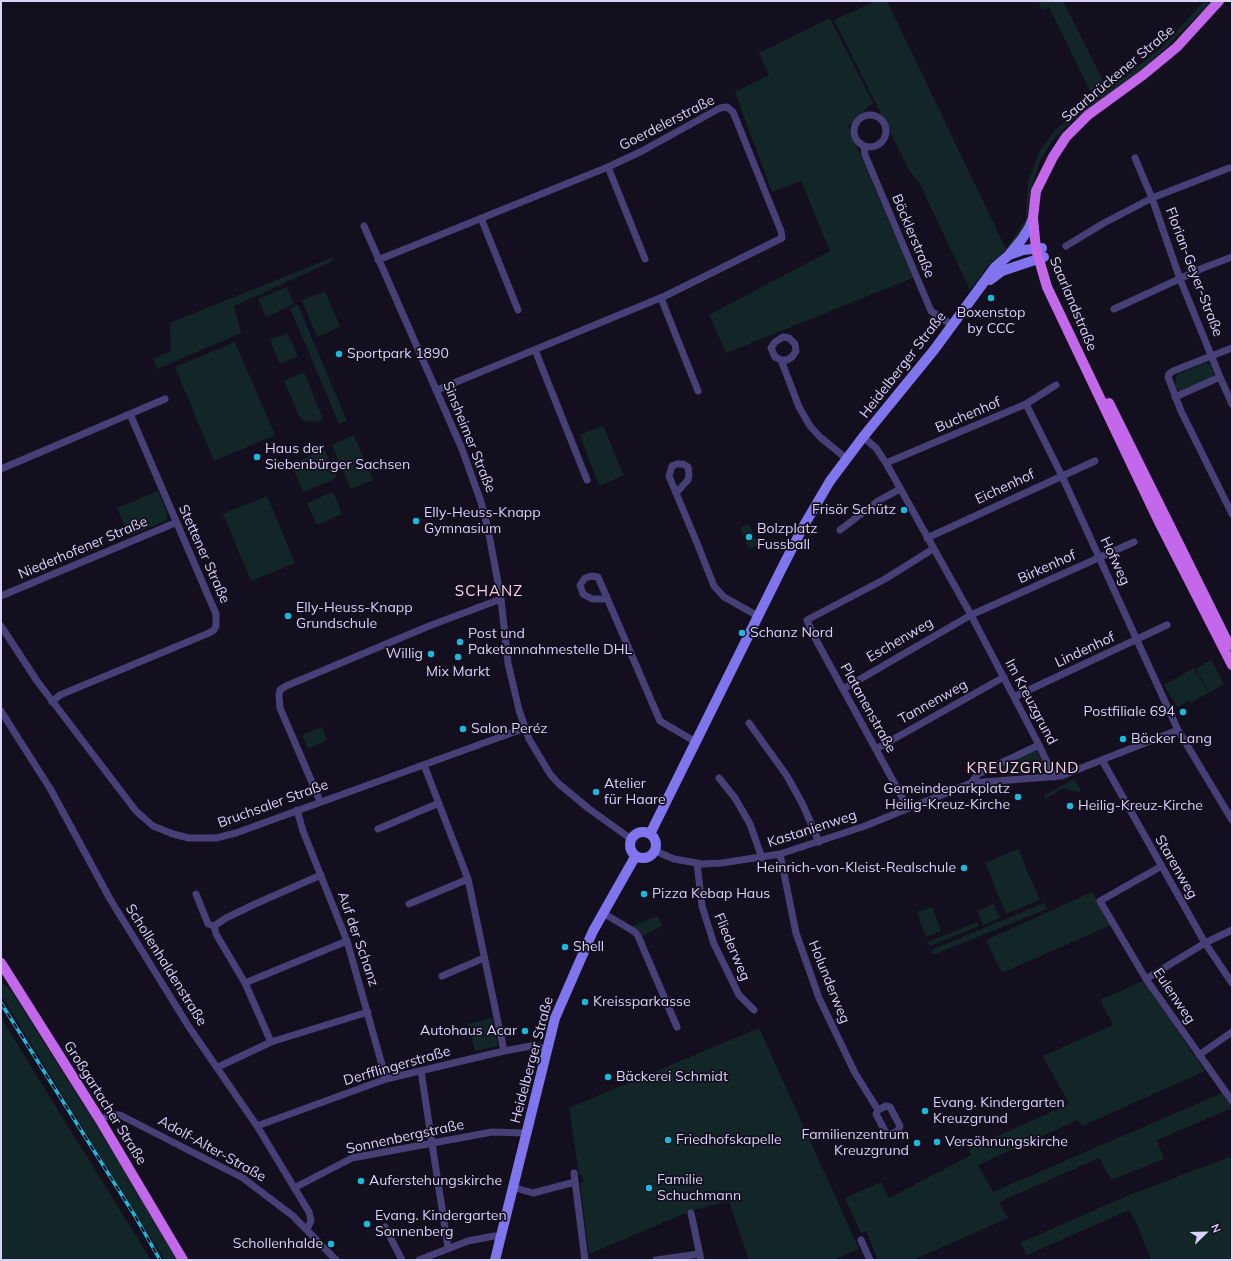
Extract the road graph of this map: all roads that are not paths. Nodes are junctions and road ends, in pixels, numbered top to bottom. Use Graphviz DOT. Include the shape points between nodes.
graph roads {
  1 [pos="1219,1"];
  2 [pos="864,147"];
  3 [pos="1135,158"];
  4 [pos="608,167"];
  5 [pos="1229,168"];
  6 [pos="1044,176"];
  7 [pos="1152,198"];
  8 [pos="481,218"];
  9 [pos="1033,218"];
  10 [pos="364,226"];
  11 [pos="1066,246"];
  12 [pos="1040,253"];
  13 [pos="1009,255"];
  14 [pos="1232,257"];
  15 [pos="645,259"];
  16 [pos="378,260"];
  17 [pos="1180,279"];
  18 [pos="980,287"];
  19 [pos="661,298"];
  20 [pos="1114,309"];
  21 [pos="518,310"];
  22 [pos="952,326"];
  23 [pos="1232,348"];
  24 [pos="535,350"];
  25 [pos="1212,356"];
  26 [pos="781,360"];
  27 [pos="1220,377"];
  28 [pos="1056,385"];
  29 [pos="437,390"];
  30 [pos="698,391"];
  31 [pos="1175,396"];
  32 [pos="165,399"];
  33 [pos="1026,404"];
  34 [pos="1232,404"];
  35 [pos="130,414"];
  36 [pos="863,437"];
  37 [pos="847,459"];
  38 [pos="1095,461"];
  39 [pos="886,463"];
  40 [pos="1,469"];
  41 [pos="1062,476"];
  42 [pos="587,480"];
  43 [pos="900,489"];
  44 [pos="676,493"];
  45 [pos="1232,514"];
  46 [pos="175,523"];
  47 [pos="840,530"];
  48 [pos="927,538"];
  49 [pos="1134,542"];
  50 [pos="933,549"];
  51 [pos="1100,558"];
  52 [pos="1,596"];
  53 [pos="501,599"];
  54 [pos="607,599"];
  55 [pos="971,615"];
  56 [pos="758,616"];
  57 [pos="1167,625"];
  58 [pos="1,626"];
  59 [pos="1137,640"];
  60 [pos="1232,650"];
  61 [pos="1232,665"];
  62 [pos="1004,677"];
  63 [pos="843,689"];
  64 [pos="1014,697"];
  65 [pos="52,702"];
  66 [pos="1,711"];
  67 [pos="749,723"];
  68 [pos="525,728"];
  69 [pos="1178,730"];
  70 [pos="696,742"];
  71 [pos="1039,745"];
  72 [pos="876,749"];
  73 [pos="1102,760"];
  74 [pos="424,764"];
  75 [pos="1054,777"];
  76 [pos="719,778"];
  77 [pos="971,783"];
  78 [pos="320,801"];
  79 [pos="439,803"];
  80 [pos="908,808"];
  81 [pos="297,810"];
  82 [pos="1232,820"];
  83 [pos="378,829"];
  84 [pos="650,834"];
  85 [pos="631,838"];
  86 [pos="819,842"];
  87 [pos="655,851"];
  88 [pos="780,854"];
  89 [pos="635,857"];
  90 [pos="762,858"];
  91 [pos="697,863"];
  92 [pos="1160,867"];
  93 [pos="321,875"];
  94 [pos="468,879"];
  95 [pos="196,894"];
  96 [pos="409,904"];
  97 [pos="603,913"];
  98 [pos="214,926"];
  99 [pos="1232,930"];
  100 [pos="347,941"];
  101 [pos="1205,943"];
  102 [pos="484,958"];
  103 [pos="1,963"];
  104 [pos="442,976"];
  105 [pos="1146,980"];
  106 [pos="245,983"];
  107 [pos="1232,983"];
  108 [pos="754,1010"];
  109 [pos="368,1012"];
  110 [pos="677,1027"];
  111 [pos="1232,1032"];
  112 [pos="270,1042"];
  113 [pos="548,1049"];
  114 [pos="504,1051"];
  115 [pos="1199,1055"];
  116 [pos="218,1067"];
  117 [pos="421,1071"];
  118 [pos="386,1079"];
  119 [pos="1232,1100"];
  120 [pos="878,1110"];
  121 [pos="100,1120"];
  122 [pos="256,1126"];
  123 [pos="527,1133"];
  124 [pos="432,1143"];
  125 [pos="574,1173"];
  126 [pos="575,1182"];
  127 [pos="512,1187"];
  128 [pos="294,1188"];
  129 [pos="691,1213"];
  130 [pos="385,1227"];
  131 [pos="307,1229"];
  132 [pos="500,1237"];
  133 [pos="861,1240"];
  134 [pos="448,1248"];
  135 [pos="700,1257"];
  136 [pos="183,1260"];
  137 [pos="336,1260"];
  138 [pos="402,1260"];
  139 [pos="419,1260"];
  140 [pos="495,1260"];
  141 [pos="585,1260"];
  142 [pos="656,1260"];
  143 [pos="870,1260"];
  1 -- 6 [label="main road, Saarbrückener Straße" via="1171,52 1076,125 1057,150"];
  2 -- 2 [label="street, Böcklerstraße" via="859,144 855,135 856,122 870,114 879,117 886,134 880,144"];
  2 -- 22 [label="street, Böcklerstraße" via="931,311"];
  3 -- 7 [label="street"];
  4 -- 8 [label="street, Goerdelerstraße"];
  4 -- 15 [label="street, Goerdelerstraße"];
  4 -- 19 [label="street, Goerdelerstraße" via="720,108 727,108 733,112 782,238"];
  5 -- 7 [label="street"];
  6 -- 9 [label="main road, Saarlandstraße" via="1036,191"];
  6 -- 12 [label="main road, Saarlandstraße" via="1038,212"];
  7 -- 11 [label="street"];
  7 -- 17 [label="street, Florian-Geyer-Straße"];
  8 -- 16 [label="street, Goerdelerstraße"];
  8 -- 21 [label="street"];
  9 -- 12 [label="main road, Saarlandstraße"];
  9 -- 13 [label="main road, Heidelberger Straße" via="1030,228"];
  10 -- 16 [label="street, Sinsheimer Straße"];
  12 -- 13 [label="main road, Heidelberger Straße" via="1023,250"];
  12 -- 18 [label="main road, Heidelberger Straße" via="1002,271"];
  12 -- 60 [label="main road, Saarlandstraße" via="1110,406"];
  12 -- 61 [label="main road, Saarlandstraße" via="1047,287 1112,426"];
  13 -- 18 [label="main road, Heidelberger Straße" via="995,267"];
  14 -- 17 [label="street"];
  16 -- 29 [label="street, Sinsheimer Straße"];
  17 -- 20 [label="street"];
  17 -- 25 [label="street, Florian-Geyer-Straße"];
  18 -- 22 [label="main road, Heidelberger Straße"];
  19 -- 24 [label="street"];
  19 -- 30 [label="street"];
  22 -- 36 [label="main road, Heidelberger Straße"];
  23 -- 25 [label="street"];
  24 -- 29 [label="street"];
  24 -- 42 [label="street"];
  25 -- 27 [label="street, Florian-Geyer-Straße"];
  25 -- 31 [label="street, Florian-Geyer-Straße" via="1169,374"];
  26 -- 37 [label="street" via="799,407 810,426"];
  27 -- 31 [label="street"];
  27 -- 34 [label="street, Florian-Geyer-Straße"];
  28 -- 33 [label="street, Buchenhof"];
  29 -- 53 [label="street, Sinsheimer Straße" via="481,502"];
  31 -- 45 [label="street, Florian-Geyer-Straße"];
  32 -- 35 [label="street"];
  33 -- 39 [label="street, Buchenhof"];
  33 -- 41 [label="street, Hofweg"];
  35 -- 40 [label="street"];
  35 -- 46 [label="street, Stettener Straße"];
  36 -- 37 [label="main road, Heidelberger Straße"];
  36 -- 39 [label="street, Im Kreuzgrund" via="876,448"];
  37 -- 56 [label="main road, Heidelberger Straße" via="830,481 803,527"];
  38 -- 41 [label="street, Eichenhof"];
  39 -- 43 [label="street, Im Kreuzgrund"];
  41 -- 48 [label="street, Eichenhof"];
  41 -- 51 [label="street, Hofweg"];
  43 -- 47 [label="street" via="878,501"];
  43 -- 48 [label="street, Im Kreuzgrund"];
  44 -- 56 [label="street" via="714,586 724,597"];
  46 -- 52 [label="street, Niederhofener Straße"];
  46 -- 65 [label="street, Stettener Straße" via="216,614 214,630 60,695"];
  48 -- 50 [label="street, Im Kreuzgrund"];
  49 -- 51 [label="street, Birkenhof"];
  50 -- 55 [label="street, Im Kreuzgrund"];
  50 -- 63 [label="street, Platanenstraße" via="884,579 807,620"];
  51 -- 55 [label="street, Birkenhof"];
  51 -- 59 [label="street, Hofweg"];
  53 -- 68 [label="street, Sinsheimer Straße" via="506,651"];
  53 -- 78 [label="street" via="401,638 280,690 280,708"];
  54 -- 70 [label="street" via="660,721"];
  55 -- 62 [label="street, Im Kreuzgrund"];
  55 -- 63 [label="street, Eschenweg"];
  56 -- 70 [label="main road, Heidelberger Straße"];
  57 -- 59 [label="street, Lindenhof"];
  58 -- 65 [label="street, Bruchsaler Straße"];
  59 -- 64 [label="street, Lindenhof"];
  59 -- 69 [label="street, Hofweg"];
  62 -- 64 [label="street, Im Kreuzgrund"];
  62 -- 72 [label="street, Tannenweg"];
  63 -- 72 [label="street, Platanenstraße"];
  64 -- 71 [label="street, Im Kreuzgrund"];
  65 -- 81 [label="street, Bruchsaler Straße" via="132,806 153,826 189,838 216,838"];
  66 -- 116 [label="street, Schollenhaldenstraße" via="51,790 110,899 189,1027"];
  67 -- 86 [label="street" via="787,776"];
  68 -- 74 [label="street, Bruchsaler Straße"];
  68 -- 85 [label="street, Sinsheimer Straße" via="542,761 559,784"];
  69 -- 73 [label="street"];
  69 -- 82 [label="street"];
  70 -- 84 [label="main road, Heidelberger Straße"];
  71 -- 75 [label="street, Im Kreuzgrund"];
  71 -- 77 [label="street, Kastanienweg" via="978,774"];
  72 -- 80 [label="street, Platanenstraße"];
  73 -- 75 [label="street"];
  73 -- 92 [label="street, Starenweg"];
  74 -- 78 [label="street, Bruchsaler Straße"];
  74 -- 79 [label="street"];
  75 -- 77 [label="street, Kastanienweg"];
  76 -- 90 [label="street" via="735,798 750,824"];
  77 -- 80 [label="street, Kastanienweg"];
  78 -- 81 [label="street, Bruchsaler Straße"];
  79 -- 83 [label="street"];
  79 -- 94 [label="street"];
  80 -- 86 [label="street, Kastanienweg"];
  81 -- 93 [label="street, Auf der Schanz"];
  84 -- 85 [label="main road" via="636,833"];
  84 -- 87 [label="main road" via="654,839"];
  85 -- 89 [label="main road" via="630,852"];
  86 -- 88 [label="street, Kastanienweg"];
  87 -- 89 [label="main road" via="646,858"];
  87 -- 91 [label="street, Kastanienweg"];
  88 -- 90 [label="street, Kastanienweg"];
  88 -- 120 [label="street, Holunderweg" via="796,933 819,998 855,1073"];
  89 -- 97 [label="main road, Heidelberger Straße"];
  90 -- 91 [label="street, Kastanienweg"];
  91 -- 108 [label="street, Fliederweg" via="702,906 714,944 739,995"];
  92 -- 101 [label="street, Starenweg"];
  92 -- 105 [label="street, Eulenweg" via="1100,901"];
  93 -- 98 [label="street" via="255,904"];
  93 -- 100 [label="street, Auf der Schanz"];
  94 -- 96 [label="street"];
  94 -- 102 [label="street"];
  95 -- 98 [label="street" via="208,924"];
  97 -- 110 [label="street" via="638,936"];
  97 -- 113 [label="main road, Heidelberger Straße" via="566,989 555,1018"];
  98 -- 106 [label="street" via="216,934"];
  99 -- 101 [label="street"];
  100 -- 106 [label="street"];
  100 -- 109 [label="street, Auf der Schanz"];
  101 -- 105 [label="street"];
  101 -- 107 [label="street, Starenweg"];
  102 -- 104 [label="street"];
  102 -- 114 [label="street"];
  103 -- 121 [label="main road, Großgartacher Straße"];
  105 -- 115 [label="street, Eulenweg"];
  106 -- 112 [label="street"];
  109 -- 112 [label="street"];
  109 -- 118 [label="street, Auf der Schanz"];
  111 -- 115 [label="street"];
  112 -- 116 [label="street"];
  113 -- 114 [label="street, Derfflingerstraße" via="531,1046"];
  113 -- 123 [label="main road, Heidelberger Straße"];
  114 -- 117 [label="street, Derfflingerstraße"];
  115 -- 119 [label="street, Eulenweg"];
  116 -- 122 [label="street, Schollenhaldenstraße"];
  117 -- 118 [label="street, Derfflingerstraße"];
  117 -- 124 [label="street"];
  118 -- 122 [label="street, Derfflingerstraße"];
  121 -- 131 [label="street, Adolf-Alter-Straße" via="109,1115 120,1114 206,1158 266,1194"];
  121 -- 136 [label="main road, Großgartacher Straße"];
  122 -- 128 [label="street, Schollenhaldenstraße"];
  123 -- 124 [label="street, Sonnenbergstraße" via="492,1132"];
  123 -- 127 [label="main road, Heidelberger Straße"];
  124 -- 128 [label="street, Sonnenbergstraße" via="352,1158"];
  124 -- 134 [label="street"];
  125 -- 126 [label="street"];
  126 -- 127 [label="street" via="533,1193"];
  126 -- 141 [label="street"];
  127 -- 132 [label="main road, Heidelberger Straße"];
  128 -- 131 [label="street, Schollenhaldenstraße" via="309,1212 311,1221"];
  129 -- 135 [label="street"];
  130 -- 138 [label="street"];
  131 -- 137 [label="street, Adolf-Alter-Straße"];
  132 -- 134 [label="street" via="481,1238"];
  132 -- 140 [label="main road, Heidelberger Straße"];
  133 -- 143 [label="street"];
  134 -- 139 [label="street"];
  135 -- 142 [label="street"];
}
